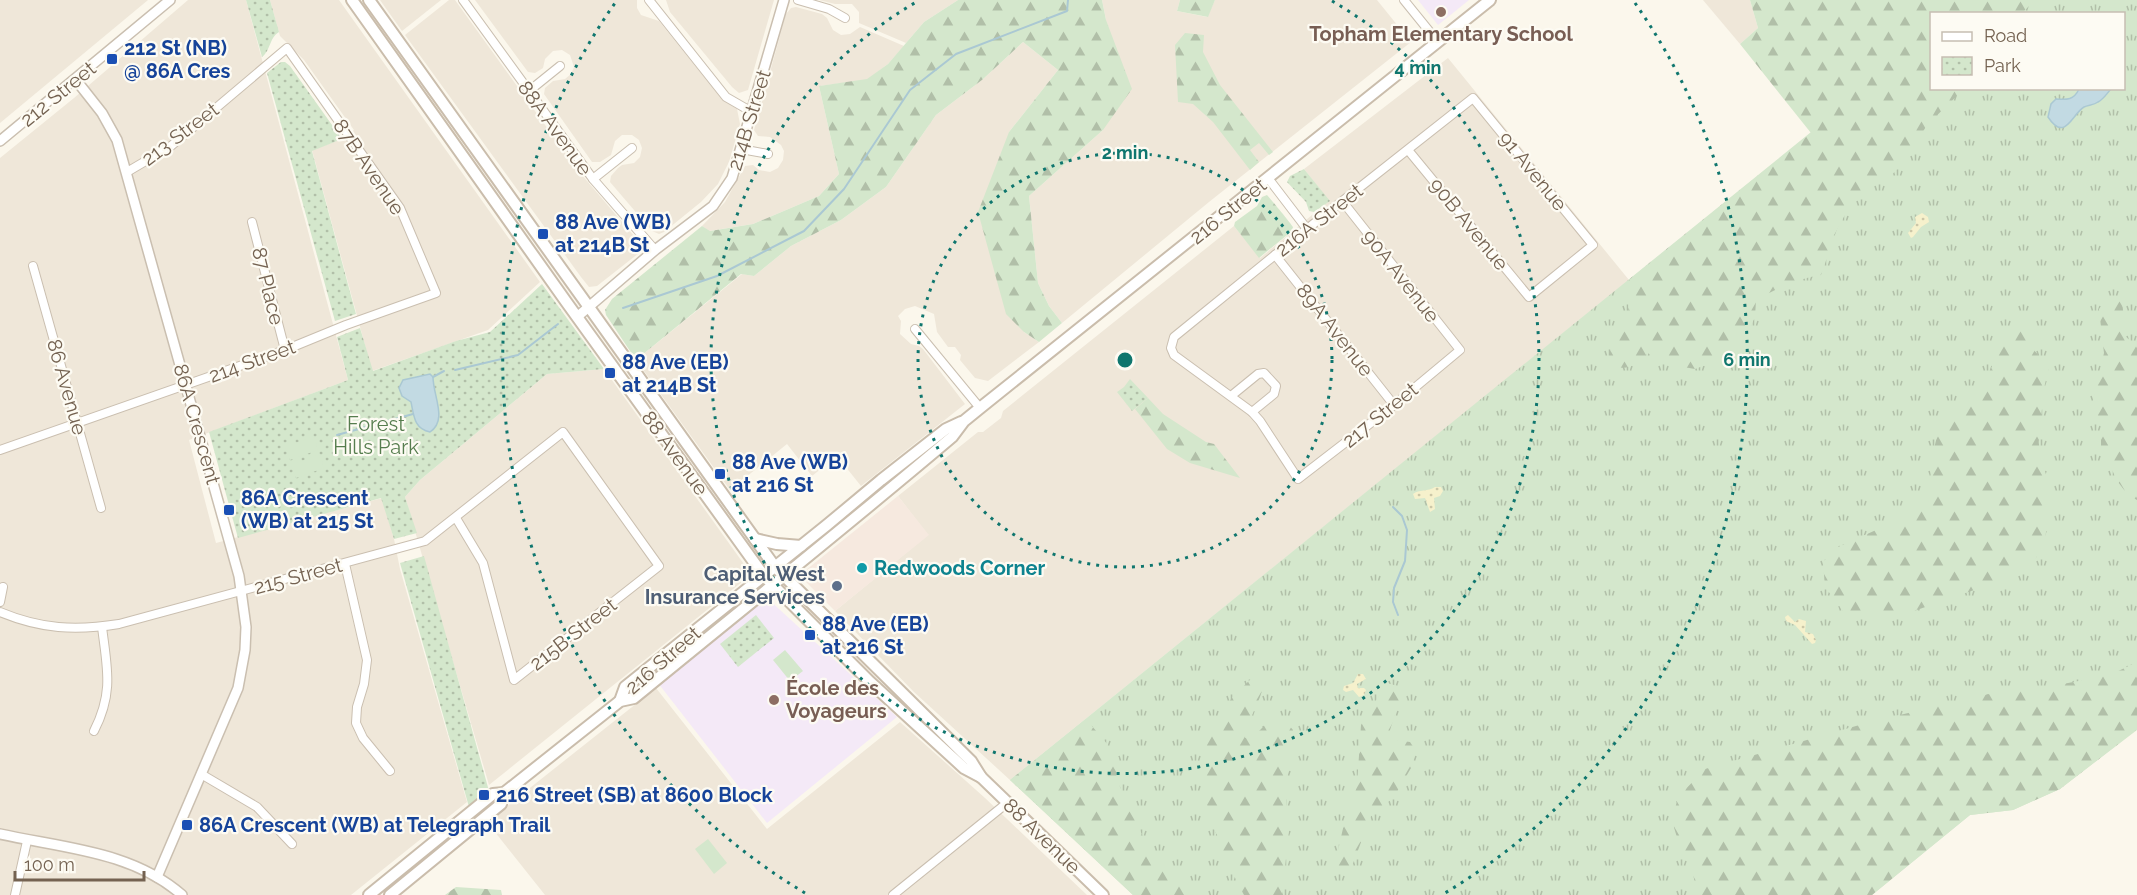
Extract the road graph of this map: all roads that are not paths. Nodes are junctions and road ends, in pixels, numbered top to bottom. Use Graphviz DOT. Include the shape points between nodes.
graph roads {
  1 [pos="170,0"];
  2 [pos="352,0"];
  3 [pos="369,0"];
  4 [pos="463,0"];
  5 [pos="649,0"];
  6 [pos="784,0"];
  7 [pos="798,0"];
  8 [pos="1404,0"];
  9 [pos="1490,0"];
  10 [pos="845,18"];
  11 [pos="1438,42"];
  12 [pos="287,48"];
  13 [pos="560,66"];
  14 [pos="76,80"];
  15 [pos="529,91"];
  16 [pos="1473,98"];
  17 [pos="752,112"];
  18 [pos="0,141"];
  19 [pos="632,148"];
  20 [pos="741,149"];
  21 [pos="1408,150"];
  22 [pos="768,154"];
  23 [pos="127,172"];
  24 [pos="1268,178"];
  25 [pos="593,180"];
  26 [pos="1343,202"];
  27 [pos="252,222"];
  28 [pos="1307,229"];
  29 [pos="655,250"];
  30 [pos="1275,255"];
  31 [pos="33,266"];
  32 [pos="436,293"];
  33 [pos="1529,297"];
  34 [pos="588,307"];
  35 [pos="577,316"];
  36 [pos="915,329"];
  37 [pos="285,350"];
  38 [pos="1460,350"];
  39 [pos="186,384"];
  40 [pos="1231,396"];
  41 [pos="1394,405"];
  42 [pos="980,408"];
  43 [pos="1252,412"];
  44 [pos="964,421"];
  45 [pos="77,424"];
  46 [pos="0,450"];
  47 [pos="101,508"];
  48 [pos="456,518"];
  49 [pos="754,539"];
  50 [pos="801,546"];
  51 [pos="345,564"];
  52 [pos="659,566"];
  53 [pos="775,567"];
  54 [pos="764,576"];
  55 [pos="784,577"];
  56 [pos="773,586"];
  57 [pos="3,587"];
  58 [pos="242,590"];
  59 [pos="0,602"];
  60 [pos="0,612"];
  61 [pos="102,627"];
  62 [pos="620,701"];
  63 [pos="94,731"];
  64 [pos="390,771"];
  65 [pos="201,774"];
  66 [pos="981,777"];
  67 [pos="504,793"];
  68 [pos="1007,803"];
  69 [pos="0,834"];
  70 [pos="27,840"];
  71 [pos="292,844"];
  72 [pos="157,877"];
  73 [pos="15,895"];
  74 [pos="182,895"];
  75 [pos="369,895"];
  76 [pos="390,895"];
  77 [pos="893,895"];
  78 [pos="1103,895"];
  1 -- 14 [label="street, 212 Street"];
  2 -- 35 [label="main road, 88 Avenue"];
  3 -- 34 [label="main road, 88 Avenue"];
  4 -- 15 [label="street, 88A Avenue"];
  5 -- 17 [label="street" via="726,97"];
  6 -- 17 [label="street, 214B Street"];
  7 -- 10 [label="street"];
  8 -- 11 [label="street"];
  9 -- 11 [label="main road, 216 Street"];
  11 -- 24 [label="main road, 216 Street"];
  12 -- 23 [label="street, 213 Street" via="171,146"];
  12 -- 32 [label="street, 87B Avenue" via="400,208"];
  13 -- 15 [label="street"];
  14 -- 18 [label="street, 212 Street"];
  14 -- 23 [label="street, 86A Crescent" via="117,140"];
  15 -- 25 [label="street, 88A Avenue"];
  16 -- 21 [label="street, 216A Street"];
  16 -- 33 [label="street, 91 Avenue" via="1593,245"];
  17 -- 20 [label="street, 214B Street"];
  19 -- 25 [label="street"];
  20 -- 22 [label="street"];
  20 -- 29 [label="street, 214B Street" via="732,178 713,206"];
  21 -- 26 [label="street, 216A Street"];
  21 -- 33 [label="street, 90B Avenue"];
  23 -- 39 [label="street, 86A Crescent"];
  24 -- 28 [label="street"];
  24 -- 42 [label="main road, 216 Street"];
  25 -- 29 [label="street, 88A Avenue"];
  26 -- 28 [label="street, 216A Street"];
  26 -- 38 [label="street, 90A Avenue"];
  27 -- 37 [label="street, 87 Place"];
  28 -- 30 [label="street, 216A Street"];
  29 -- 34 [label="street, 214B Street"];
  30 -- 40 [label="street, 216A Street" via="1174,337 1174,355"];
  30 -- 41 [label="street, 89A Avenue"];
  31 -- 45 [label="street, 86 Avenue"];
  32 -- 37 [label="street, 214 Street"];
  34 -- 35 [label="street, 214B Street"];
  34 -- 49 [label="main road, 88 Avenue"];
  35 -- 54 [label="main road, 88 Avenue"];
  36 -- 42 [label="street"];
  37 -- 39 [label="street, 214 Street"];
  38 -- 41 [label="street, 217 Street"];
  39 -- 45 [label="street, 214 Street"];
  39 -- 58 [label="street, 86A Crescent"];
  40 -- 43 [label="street"];
  40 -- 43 [label="street" via="1264,373 1276,386 1274,394"];
  41 -- 43 [label="street, 217 Street" via="1298,479"];
  42 -- 44 [label="main road, 216 Street"];
  44 -- 50 [label="main road, 216 Street" via="946,429"];
  44 -- 55 [label="main road, 216 Street" via="952,436"];
  45 -- 46 [label="street, 214 Street"];
  45 -- 47 [label="street, 86 Avenue"];
  48 -- 51 [label="street, 215 Street" via="424,542"];
  48 -- 52 [label="street, 215 Street" via="563,432"];
  48 -- 52 [label="street, 215B Street" via="483,563 514,680"];
  49 -- 50 [label="main road"];
  49 -- 53 [label="main road, 88 Avenue"];
  50 -- 53 [label="main road, 216 Street"];
  51 -- 58 [label="street, 215 Street"];
  51 -- 64 [label="street" via="367,660 357,723 363,738"];
  53 -- 54 [label="main road, 216 Street"];
  53 -- 55 [label="main road, 88 Avenue"];
  54 -- 56 [label="main road, 88 Avenue"];
  54 -- 62 [label="main road, 216 Street" via="625,687"];
  55 -- 56 [label="main road, 216 Street"];
  55 -- 66 [label="main road, 88 Avenue" via="971,760"];
  56 -- 62 [label="main road, 216 Street" via="634,698"];
  56 -- 66 [label="main road, 88 Avenue" via="870,682 964,768"];
  57 -- 59 [label="street"];
  58 -- 61 [label="street, 215 Street"];
  58 -- 65 [label="street, 86A Crescent" via="246,627 240,678"];
  60 -- 61 [label="street, 215 Street" via="48,627"];
  61 -- 63 [label="street" via="108,693"];
  62 -- 67 [label="main road, 216 Street"];
  65 -- 71 [label="street" via="257,807"];
  65 -- 72 [label="street, 86A Crescent"];
  66 -- 68 [label="main road, 88 Avenue"];
  67 -- 75 [label="main road, 216 Street" via="493,794"];
  67 -- 76 [label="main road, 216 Street" via="501,804"];
  68 -- 77 [label="street"];
  68 -- 78 [label="main road, 88 Avenue"];
  69 -- 70 [label="street"];
  70 -- 72 [label="street" via="106,855"];
  70 -- 73 [label="street"];
  72 -- 74 [label="street"];
}
